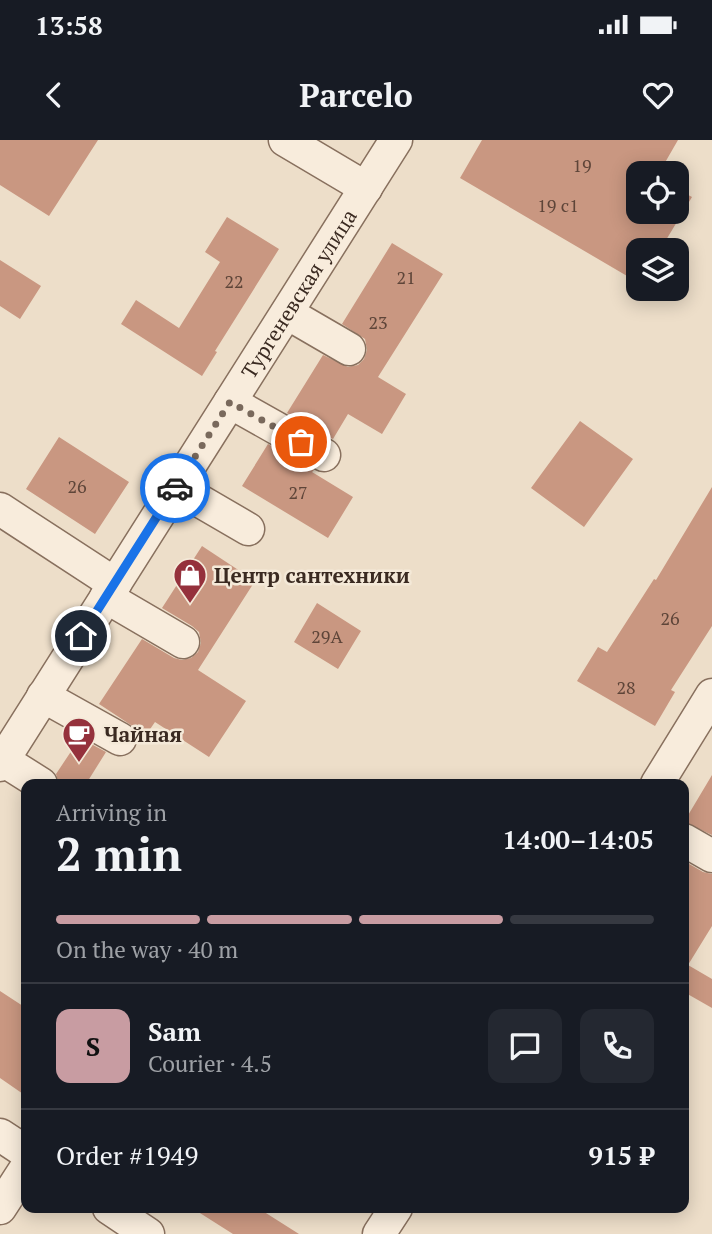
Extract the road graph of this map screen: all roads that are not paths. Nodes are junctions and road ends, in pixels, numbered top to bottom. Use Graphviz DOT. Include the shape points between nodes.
graph roads {
  1 [pos="285,140"];
  2 [pos="396,140"];
  3 [pos="366,188"];
  4 [pos="287,313"];
  5 [pos="349,349"];
  6 [pos="230,402"];
  7 [pos="324,456"];
  8 [pos="176,487"];
  9 [pos="0,509"];
  10 [pos="248,529"];
  11 [pos="111,590"];
  12 [pos="183,642"];
  13 [pos="712,695"];
  14 [pos="43,696"];
  15 [pos="702,735"];
  16 [pos="120,739"];
  17 [pos="5,747"];
  18 [pos="36,779"];
  19 [pos="662,779"];
  20 [pos="689,843"];
  21 [pos="712,856"];
  22 [pos="0,1135"];
  23 [pos="21,1149"];
  24 [pos="21,1176"];
  25 [pos="0,1208"];
  26 [pos="116,1213"];
  27 [pos="393,1213"];
  28 [pos="148,1234"];
  29 [pos="379,1234"];
  1 -- 3 [label="street"];
  2 -- 3 [label="street, Тургеневская улица"];
  3 -- 4 [label="street, Тургеневская улица"];
  4 -- 5 [label="street"];
  4 -- 6 [label="street, Тургеневская улица"];
  6 -- 7 [label="street"];
  6 -- 8 [label="street, Тургеневская улица"];
  8 -- 10 [label="street"];
  8 -- 11 [label="street, Тургеневская улица"];
  9 -- 11 [label="street"];
  11 -- 12 [label="street"];
  11 -- 14 [label="street, Тургеневская улица"];
  13 -- 15 [label="street"];
  14 -- 16 [label="street"];
  14 -- 17 [label="street, Тургеневская улица"];
  15 -- 19 [label="street"];
  17 -- 18 [label="street"];
  20 -- 21 [label="street"];
  22 -- 23 [label="street"];
  24 -- 25 [label="street"];
  26 -- 28 [label="street"];
  27 -- 29 [label="street"];
}
